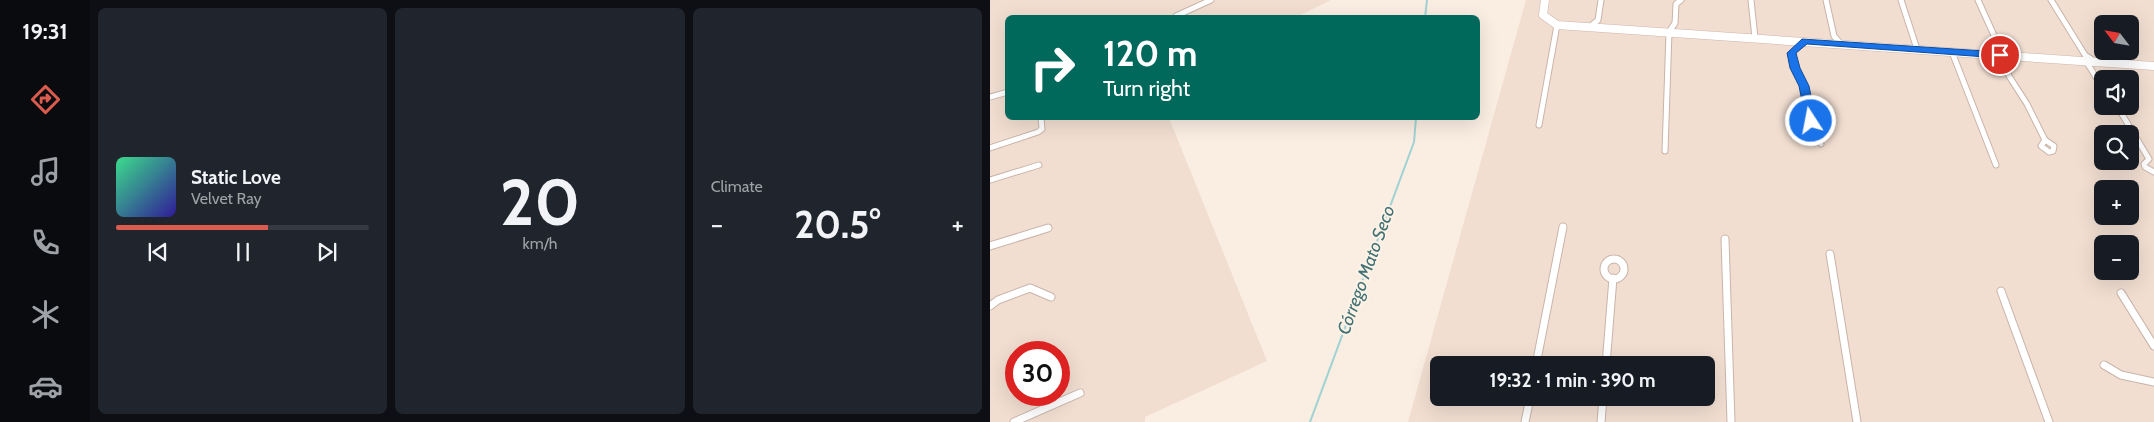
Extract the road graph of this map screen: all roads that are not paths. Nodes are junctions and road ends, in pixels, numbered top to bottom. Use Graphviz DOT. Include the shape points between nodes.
graph roads {
  1 [pos="1210,0"];
  2 [pos="1545,0"];
  3 [pos="1601,0"];
  4 [pos="1751,0"];
  5 [pos="1826,0"];
  6 [pos="1901,0"];
  7 [pos="1978,0"];
  8 [pos="2051,0"];
  9 [pos="1676,1"];
  10 [pos="1178,15"];
  11 [pos="1598,20"];
  12 [pos="1675,23"];
  13 [pos="1557,25"];
  14 [pos="1591,26"];
  15 [pos="1603,27"];
  16 [pos="1669,32"];
  17 [pos="1685,33"];
  18 [pos="1834,36"];
  19 [pos="1755,38"];
  20 [pos="1788,40"];
  21 [pos="1805,41"];
  22 [pos="1830,43"];
  23 [pos="1841,44"];
  24 [pos="1795,49"];
  25 [pos="1917,49"];
  26 [pos="1952,52"];
  27 [pos="2000,55"];
  28 [pos="2083,59"];
  29 [pos="2154,66"];
  30 [pos="2094,75"];
  31 [pos="1005,93"];
  32 [pos="990,97"];
  33 [pos="2123,115"];
  34 [pos="1040,120"];
  35 [pos="1539,125"];
  36 [pos="2045,140"];
  37 [pos="1821,144"];
  38 [pos="990,148"];
  39 [pos="1665,151"];
  40 [pos="2151,161"];
  41 [pos="1039,165"];
  42 [pos="1996,165"];
  43 [pos="2154,172"];
  44 [pos="990,180"];
  45 [pos="1562,227"];
  46 [pos="1048,228"];
  47 [pos="1725,239"];
  48 [pos="990,246"];
  49 [pos="1830,254"];
  50 [pos="1613,278"];
  51 [pos="2001,291"];
  52 [pos="2121,293"];
  53 [pos="1051,298"];
  54 [pos="990,306"];
  55 [pos="2154,346"];
  56 [pos="1538,356"];
  57 [pos="1607,356"];
  58 [pos="2104,365"];
  59 [pos="2154,382"];
  60 [pos="1080,393"];
  61 [pos="1528,406"];
  62 [pos="1602,406"];
  63 [pos="1014,422"];
  64 [pos="1525,422"];
  65 [pos="1601,422"];
  66 [pos="1731,422"];
  67 [pos="1857,422"];
  68 [pos="2049,422"];
  1 -- 10 [label="street"];
  2 -- 13 [label="street" via="1544,15"];
  3 -- 11 [label="street"];
  4 -- 19 [label="street"];
  5 -- 18 [label="street"];
  6 -- 25 [label="street"];
  7 -- 27 [label="street"];
  8 -- 28 [label="street"];
  9 -- 12 [label="street"];
  11 -- 14 [label="street"];
  11 -- 15 [label="street"];
  12 -- 16 [label="street"];
  12 -- 17 [label="street"];
  13 -- 14 [label="street"];
  13 -- 35 [label="street"];
  14 -- 15 [label="street"];
  15 -- 16 [label="street"];
  16 -- 17 [label="street"];
  16 -- 39 [label="street"];
  17 -- 19 [label="street"];
  18 -- 22 [label="street"];
  18 -- 23 [label="street"];
  19 -- 20 [label="street"];
  20 -- 21 [label="street"];
  20 -- 24 [label="street"];
  21 -- 22 [label="street"];
  21 -- 24 [label="street"];
  22 -- 23 [label="street"];
  23 -- 25 [label="street"];
  24 -- 37 [label="street" via="1792,53 1795,68 1804,86 1811,121"];
  25 -- 26 [label="street"];
  26 -- 27 [label="street"];
  26 -- 42 [label="street"];
  27 -- 28 [label="street"];
  27 -- 36 [label="street"];
  28 -- 29 [label="street"];
  28 -- 30 [label="street"];
  31 -- 32 [label="street"];
  33 -- 40 [label="street"];
  34 -- 38 [label="street" via="1042,129 1038,132"];
  40 -- 43 [label="street" via="2144,164"];
  41 -- 44 [label="street"];
  45 -- 56 [label="street"];
  46 -- 48 [label="street"];
  47 -- 66 [label="street"];
  49 -- 67 [label="street"];
  50 -- 57 [label="street"];
  51 -- 68 [label="street"];
  52 -- 55 [label="street"];
  53 -- 54 [label="street" via="1030,288"];
  58 -- 59 [label="street" via="2121,375"];
  60 -- 63 [label="street"];
  61 -- 64 [label="street"];
  62 -- 65 [label="street"];
}
